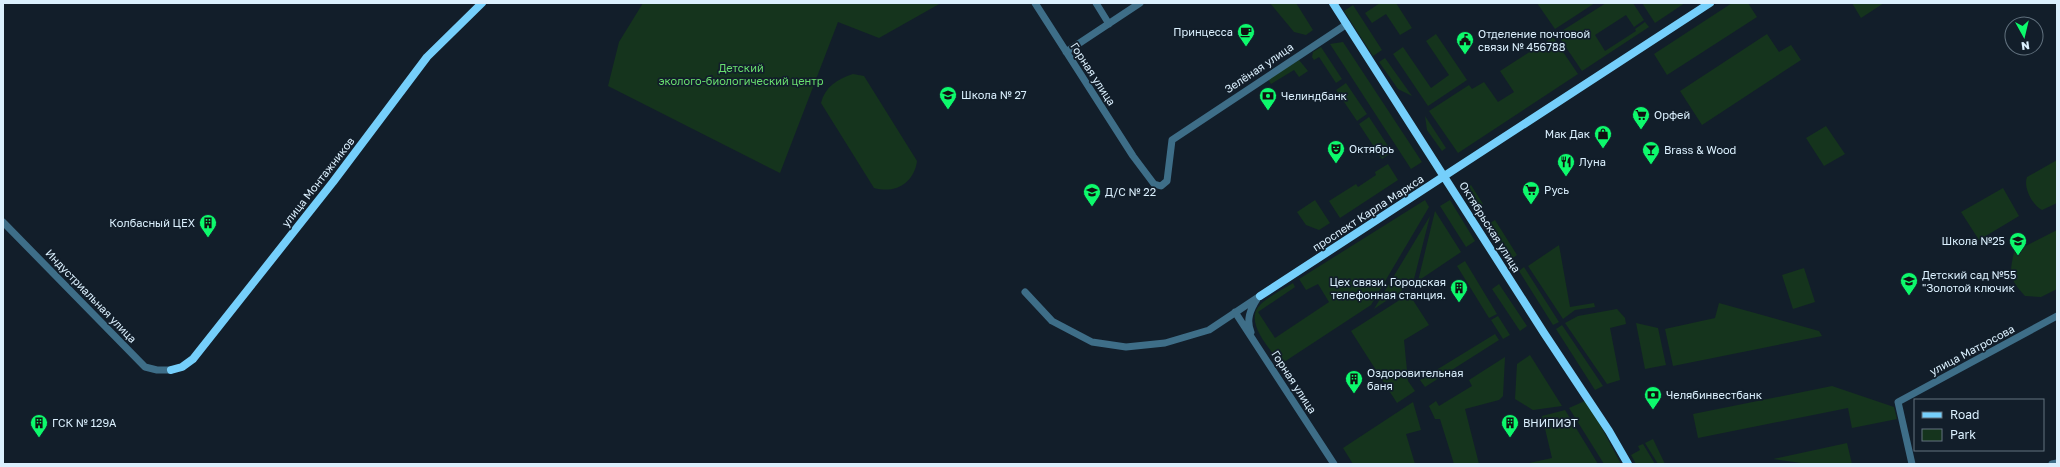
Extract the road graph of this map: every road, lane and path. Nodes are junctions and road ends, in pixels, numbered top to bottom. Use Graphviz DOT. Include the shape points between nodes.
graph roads {
  1 [pos="482,3"];
  2 [pos="1035,3"];
  3 [pos="1096,3"];
  4 [pos="1140,3"];
  5 [pos="1332,3"];
  6 [pos="1710,3"];
  7 [pos="1110,24"];
  8 [pos="1347,24"];
  9 [pos="1066,52"];
  10 [pos="1133,156"];
  11 [pos="1445,176"];
  12 [pos="3,222"];
  13 [pos="1025,292"];
  14 [pos="1260,296"];
  15 [pos="1236,312"];
  16 [pos="2057,316"];
  17 [pos="1253,338"];
  18 [pos="171,370"];
  19 [pos="2057,463"];
  20 [pos="1334,464"];
  21 [pos="1628,464"];
  22 [pos="1912,464"];
  23 [pos="2052,464"];
  1 -- 18 [label="street, улица Монтажников" via="427,57 193,359 182,367"];
  2 -- 9 [label="street, Горная улица"];
  3 -- 7 [label="street"];
  4 -- 7 [label="street"];
  5 -- 8 [label="street, Октябрьская улица"];
  6 -- 11 [label="street, проспект Карла Маркса"];
  7 -- 9 [label="street"];
  8 -- 10 [label="street, Зелёная улица" via="1172,140 1167,181 1161,186 1154,184"];
  8 -- 11 [label="street, Октябрьская улица"];
  9 -- 10 [label="street, Горная улица"];
  11 -- 14 [label="street, проспект Карла Маркса"];
  11 -- 21 [label="street, Октябрьская улица" via="1610,431"];
  12 -- 18 [label="street, Индустриальная улица" via="145,366 157,370"];
  13 -- 15 [label="street, проспект Карла Маркса" via="1052,321 1092,342 1126,347 1165,343 1208,330"];
  14 -- 15 [label="street, проспект Карла Маркса"];
  14 -- 17 [label="street" via="1248,321"];
  15 -- 17 [label="street, Горная улица"];
  16 -- 22 [label="street, улица Матросова" via="1898,402"];
  17 -- 20 [label="street, Горная улица"];
  19 -- 23 [label="street"];
}
